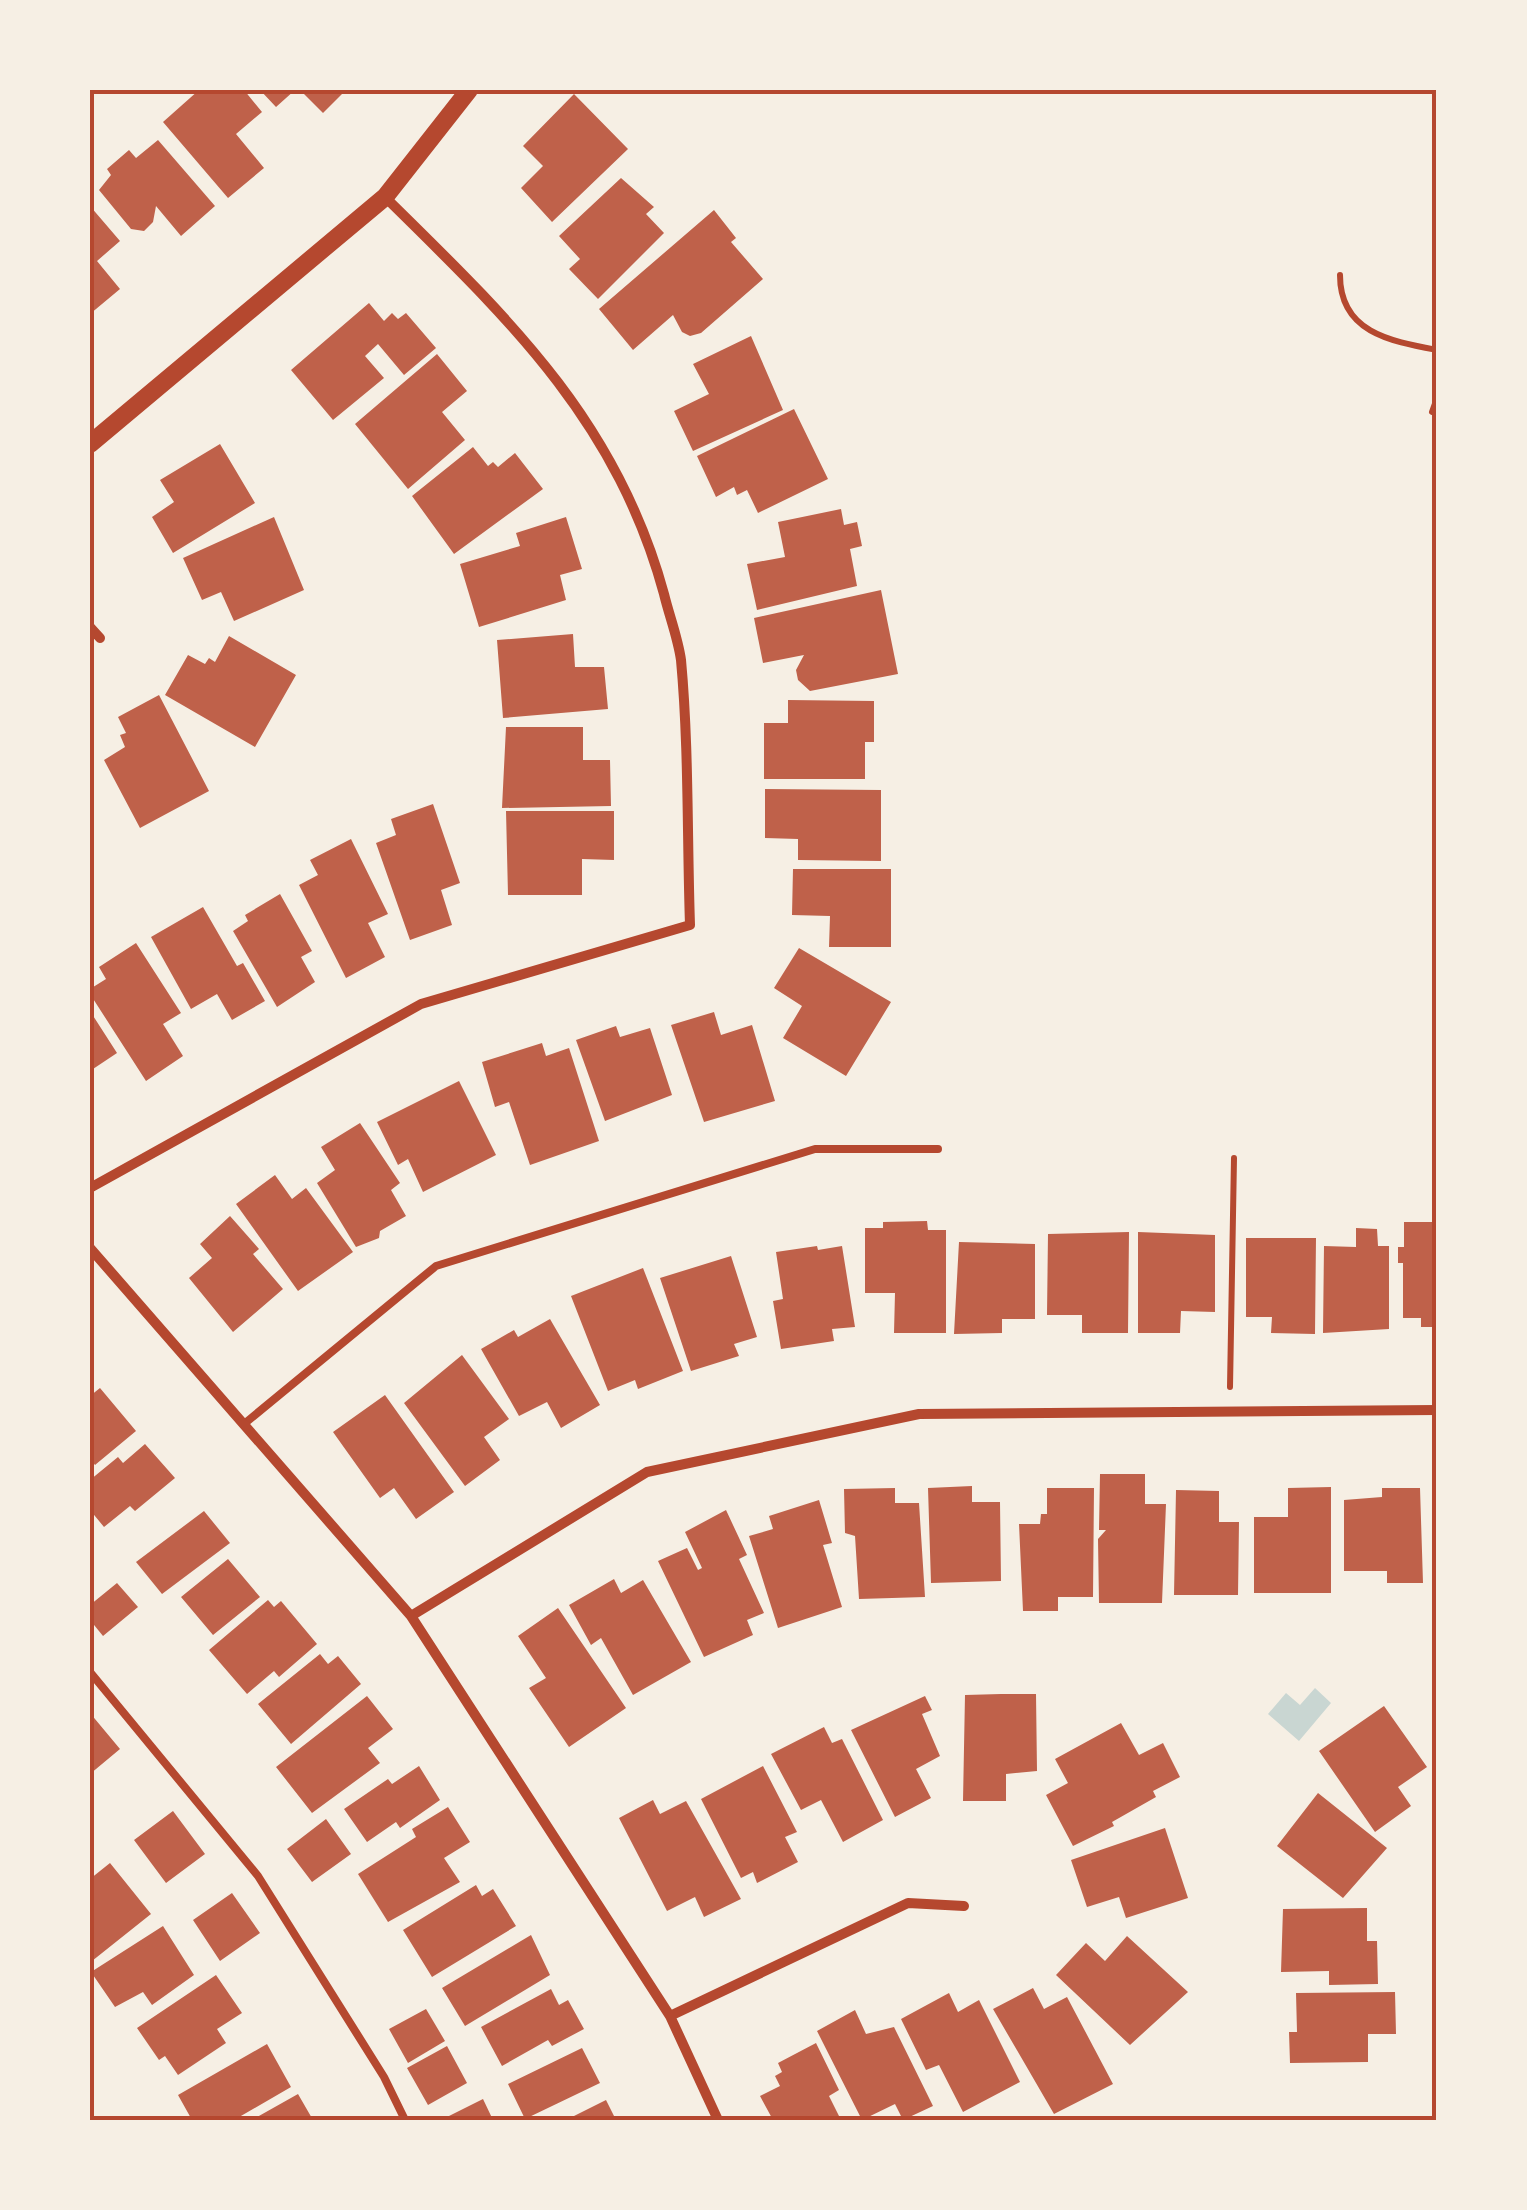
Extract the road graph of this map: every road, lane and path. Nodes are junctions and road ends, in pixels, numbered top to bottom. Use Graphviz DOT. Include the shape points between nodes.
graph roads {
  1 [pos="469,90"];
  2 [pos="386,197"];
  3 [pos="1340,275"];
  4 [pos="1437,350"];
  5 [pos="1437,398"];
  6 [pos="1432,412"];
  7 [pos="90,444"];
  8 [pos="90,627"];
  9 [pos="100,638"];
  10 [pos="938,1149"];
  11 [pos="1234,1158"];
  12 [pos="90,1188"];
  13 [pos="90,1248"];
  14 [pos="1437,1410"];
  15 [pos="1229,1412"];
  16 [pos="244,1424"];
  17 [pos="411,1616"];
  18 [pos="90,1672"];
  19 [pos="964,1906"];
  20 [pos="670,2016"];
  21 [pos="405,2120"];
  22 [pos="718,2120"];
  1 -- 2 [label="street"];
  2 -- 7 [label="street"];
  2 -- 12 [label="street" via="557,380 604,444 652,550 680,656 690,925 421,1004"];
  3 -- 4 [label="path" via="1344,304 1360,326"];
  5 -- 6 [label="path"];
  8 -- 9 [label="street"];
  10 -- 16 [label="lane" via="815,1150 436,1266"];
  11 -- 15 [label="path"];
  13 -- 16 [label="street"];
  14 -- 15 [label="street"];
  15 -- 17 [label="street" via="918,1414 647,1472"];
  16 -- 17 [label="street"];
  17 -- 20 [label="street"];
  18 -- 21 [label="lane" via="258,1876"];
  19 -- 20 [label="street" via="908,1903"];
  20 -- 22 [label="street"];
}
